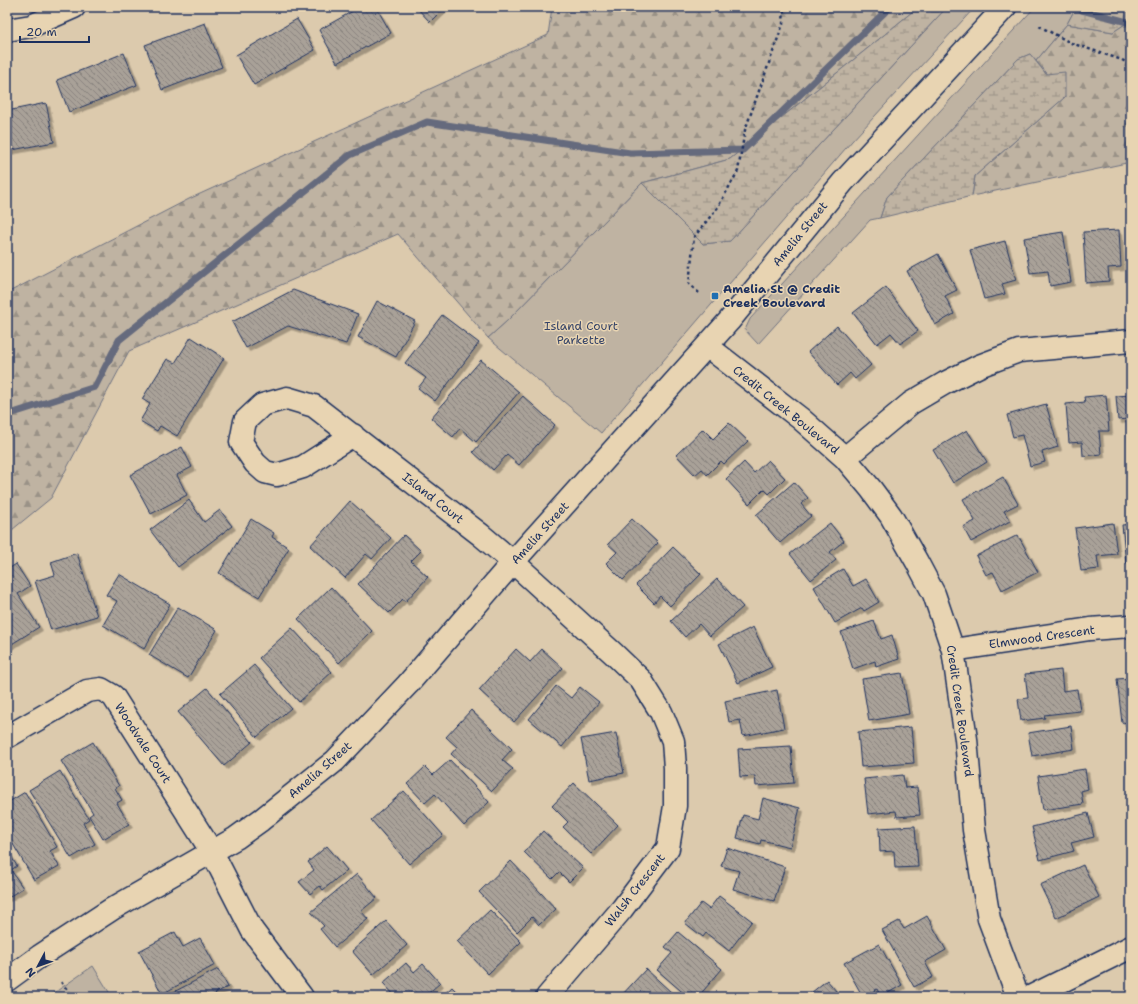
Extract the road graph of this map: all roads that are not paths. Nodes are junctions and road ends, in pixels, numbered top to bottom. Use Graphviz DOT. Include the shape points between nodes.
graph roads {
  1 [pos="74,7"];
  2 [pos="1005,7"];
  3 [pos="7,30"];
  4 [pos="1131,340"];
  5 [pos="707,346"];
  6 [pos="353,435"];
  7 [pos="845,458"];
  8 [pos="513,562"];
  9 [pos="1131,626"];
  10 [pos="953,650"];
  11 [pos="7,737"];
  12 [pos="212,852"];
  13 [pos="1131,947"];
  14 [pos="7,980"];
  15 [pos="302,997"];
  16 [pos="547,997"];
  17 [pos="1018,997"];
  18 [pos="1030,997"];
  1 -- 3 [label="street" via="31,26"];
  2 -- 5 [label="street, Amelia Street" via="843,182"];
  4 -- 7 [label="street" via="1019,351 979,366 944,383 911,404"];
  5 -- 7 [label="street, Credit Creek Boulevard" via="801,419"];
  5 -- 8 [label="street, Amelia Street"];
  6 -- 6 [label="street, Island Court" via="314,406 287,398 262,405 245,421 241,442 255,463 265,472 278,475 303,467"];
  6 -- 8 [label="street, Island Court"];
  7 -- 10 [label="street, Credit Creek Boulevard" via="891,516 917,562 934,594"];
  8 -- 12 [label="street, Amelia Street" via="408,684 335,761 261,820"];
  8 -- 16 [label="street, Walsh Crescent" via="641,680 661,712 673,741 674,806 668,848 622,909"];
  9 -- 10 [label="street, Elmwood Crescent" via="1090,629"];
  10 -- 17 [label="street, Credit Creek Boulevard" via="966,739 974,830 989,920"];
  11 -- 12 [label="street, Woodvale Court" via="87,691 101,689 113,696"];
  12 -- 14 [label="street, Amelia Street" via="112,909"];
  12 -- 15 [label="street" via="252,930"];
  13 -- 18 [label="street"];
}
